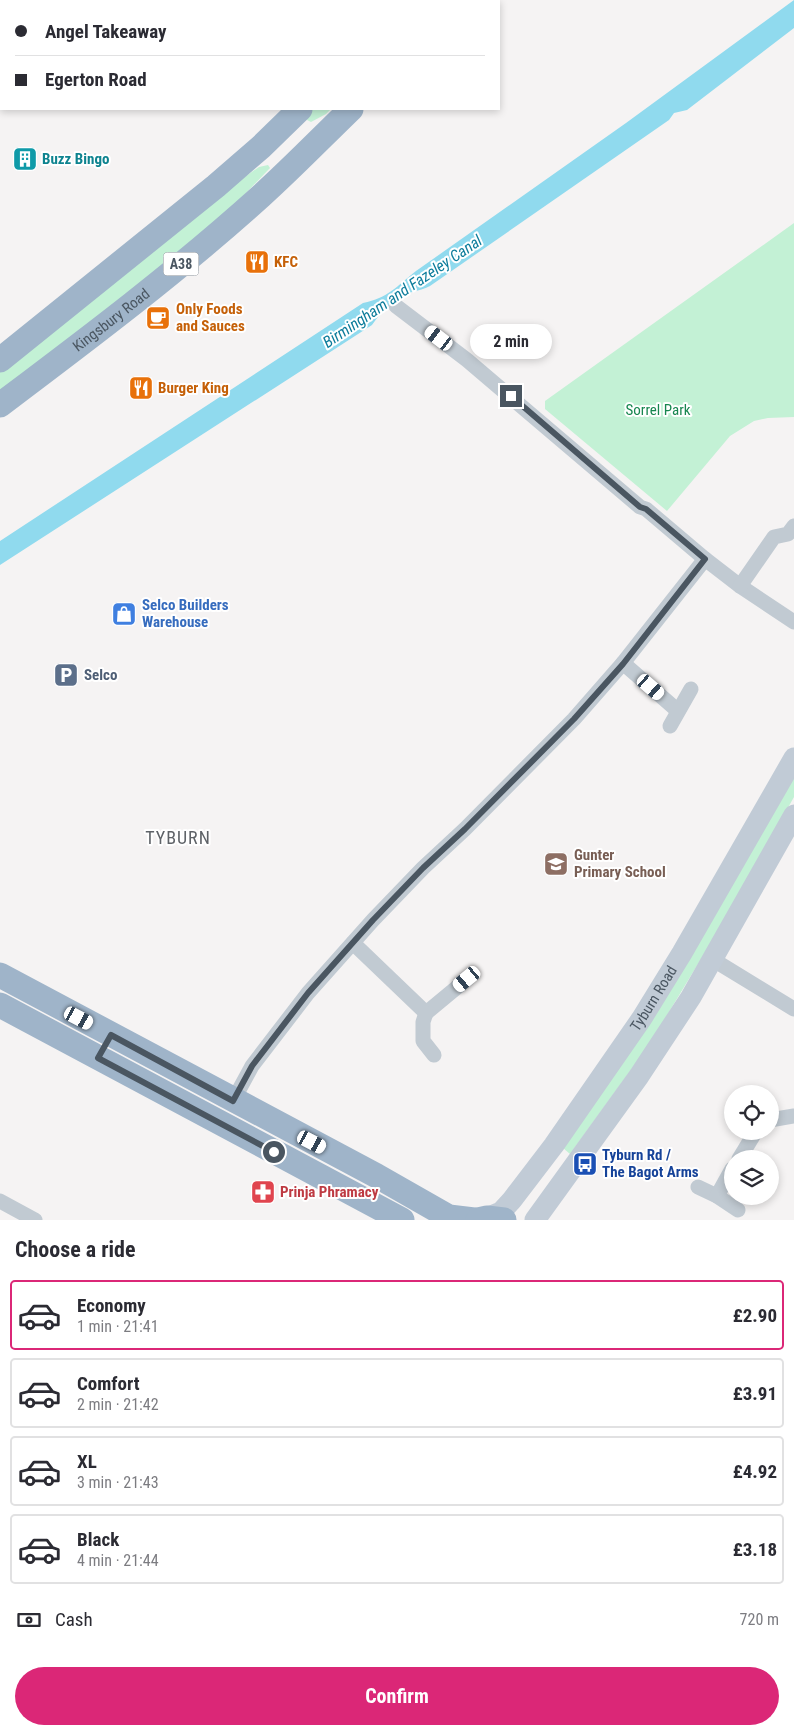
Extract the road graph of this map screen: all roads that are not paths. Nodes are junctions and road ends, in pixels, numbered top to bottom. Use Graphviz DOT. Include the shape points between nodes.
graph roads {
  1 [pos="299,110"];
  2 [pos="349,110"];
  3 [pos="350,110"];
  4 [pos="303,157"];
  5 [pos="216,186"];
  6 [pos="396,306"];
  7 [pos="0,360"];
  8 [pos="0,405"];
  9 [pos="794,526"];
  10 [pos="705,559"];
  11 [pos="740,586"];
  12 [pos="794,622"];
  13 [pos="623,664"];
  14 [pos="691,689"];
  15 [pos="678,711"];
  16 [pos="670,726"];
  17 [pos="794,758"];
  18 [pos="794,815"];
  19 [pos="353,943"];
  20 [pos="712,959"];
  21 [pos="467,979"];
  22 [pos="3,986"];
  23 [pos="0,1006"];
  24 [pos="794,1009"];
  25 [pos="426,1013"];
  26 [pos="111,1035"];
  27 [pos="434,1055"];
  28 [pos="98,1058"];
  29 [pos="233,1101"];
  30 [pos="794,1116"];
  31 [pos="779,1118"];
  32 [pos="724,1183"];
  33 [pos="698,1187"];
  34 [pos="717,1196"];
  35 [pos="0,1201"];
  36 [pos="738,1210"];
  37 [pos="486,1219"];
  38 [pos="36,1220"];
  39 [pos="402,1220"];
  40 [pos="535,1220"];
  1 -- 2 [label="highway" via="302,129 312,132"];
  1 -- 5 [label="highway, A38"];
  3 -- 4 [label="highway, Kingsbury Road / A38"];
  4 -- 5 [label="highway" via="286,150 275,151"];
  4 -- 8 [label="highway, Kingsbury Road / A38" via="220,232 115,319"];
  5 -- 7 [label="highway, A38"];
  6 -- 10 [label="street" via="467,360"];
  9 -- 11 [label="street" via="788,534 774,537"];
  10 -- 11 [label="street"];
  10 -- 13 [label="street"];
  11 -- 12 [label="street"];
  13 -- 15 [label="street"];
  13 -- 19 [label="street" via="574,719 423,868"];
  14 -- 15 [label="street"];
  15 -- 16 [label="street"];
  17 -- 37 [label="main road, Tyburn Road" via="642,1018 512,1200 501,1212"];
  18 -- 20 [label="main road, Tyburn Road"];
  19 -- 25 [label="street"];
  19 -- 29 [label="street" via="308,993 263,1051"];
  20 -- 24 [label="street"];
  20 -- 40 [label="main road, Tyburn Road" via="639,1076"];
  21 -- 25 [label="street"];
  22 -- 26 [label="highway"];
  23 -- 28 [label="highway"];
  25 -- 27 [label="street" via="423,1041"];
  26 -- 28 [label="highway"];
  26 -- 29 [label="highway"];
  28 -- 39 [label="highway"];
  29 -- 37 [label="highway" via="450,1217"];
  30 -- 31 [label="street"];
  32 -- 34 [label="street"];
  33 -- 34 [label="street"];
  34 -- 36 [label="street"];
  35 -- 38 [label="street"];
}
